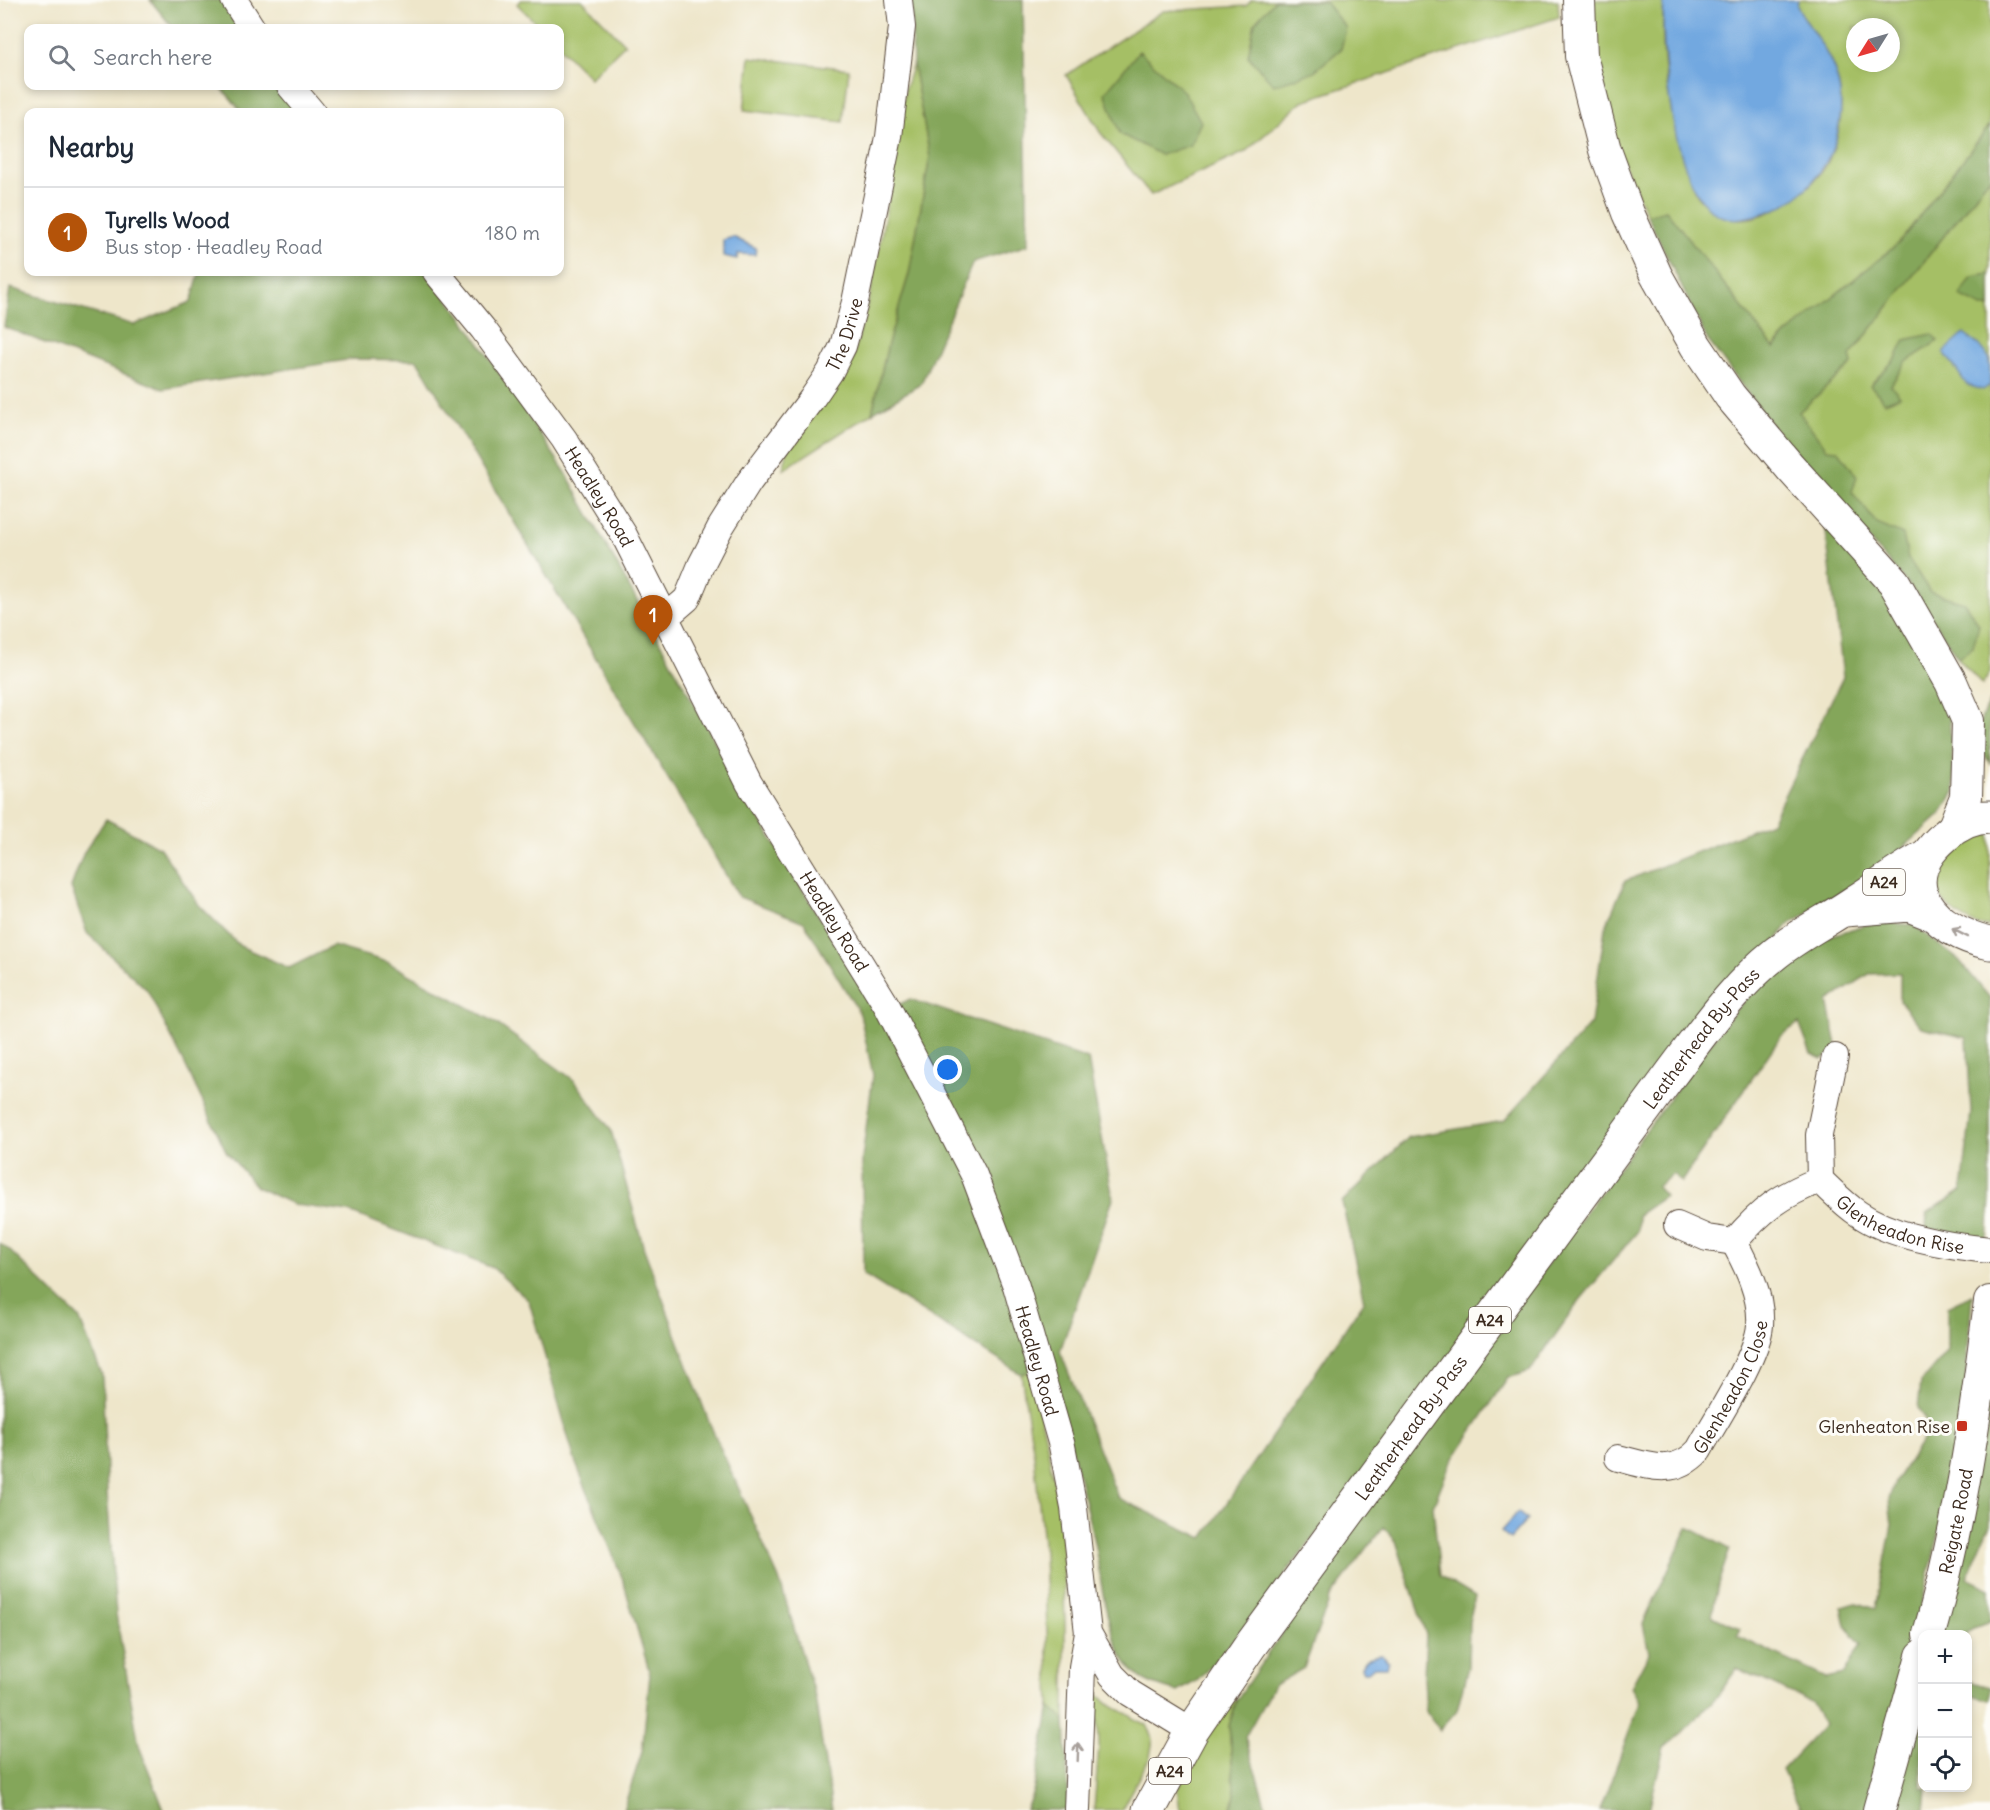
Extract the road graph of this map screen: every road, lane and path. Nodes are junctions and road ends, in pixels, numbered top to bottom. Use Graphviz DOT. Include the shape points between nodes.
graph roads {
  1 [pos="234,0"];
  2 [pos="899,0"];
  3 [pos="1578,0"];
  4 [pos="249,24"];
  5 [pos="293,90"];
  6 [pos="309,108"];
  7 [pos="439,276"];
  8 [pos="665,618"];
  9 [pos="1968,750"];
  10 [pos="1990,778"];
  11 [pos="1990,817"];
  12 [pos="1954,827"];
  13 [pos="1926,856"];
  14 [pos="1843,910"];
  15 [pos="1934,915"];
  16 [pos="1990,943"];
  17 [pos="1835,1057"];
  18 [pos="1820,1180"];
  19 [pos="1677,1225"];
  20 [pos="1734,1242"];
  21 [pos="1990,1250"];
  22 [pos="1990,1302"];
  23 [pos="1618,1458"];
  24 [pos="1930,1630"];
  25 [pos="1088,1633"];
  26 [pos="1918,1674"];
  27 [pos="1192,1731"];
  28 [pos="1077,1810"];
  29 [pos="1149,1810"];
  30 [pos="1879,1810"];
  1 -- 4 [label="street"];
  2 -- 8 [label="street, The Drive" via="902,27 889,137 843,346 830,372 720,528 687,599"];
  3 -- 9 [label="main road" via="1581,56 1605,150 1656,275 1730,396 1894,582 1952,682 1968,721"];
  5 -- 6 [label="street"];
  7 -- 8 [label="street, Headley Road" via="564,439 624,536"];
  8 -- 25 [label="street, Headley Road" via="749,783 887,1006 974,1175 1016,1286 1062,1446 1074,1508"];
  9 -- 10 [label="main road"];
  9 -- 12 [label="main road" via="1966,797"];
  11 -- 12 [label="highway" via="1978,817"];
  12 -- 13 [label="highway"];
  13 -- 14 [label="highway, Leatherhead By-Pass / A24"];
  13 -- 15 [label="highway" via="1918,876 1921,894"];
  14 -- 15 [label="highway, Leatherhead By-Pass / A24" via="1909,904"];
  14 -- 27 [label="highway, Leatherhead By-Pass / A24" via="1774,955 1732,995 1310,1562"];
  16 -- 15 [label="highway, one-way" via="1953,931"];
  17 -- 18 [label="street, Glenheadon Rise" via="1819,1135"];
  18 -- 20 [label="street, Glenheadon Rise" via="1774,1202"];
  18 -- 21 [label="street, Glenheadon Rise" via="1859,1215 1884,1227 1910,1236"];
  19 -- 20 [label="street" via="1707,1238"];
  20 -- 23 [label="street, Glenheadon Close" via="1752,1281 1760,1325 1739,1378 1691,1459 1680,1466 1667,1467"];
  22 -- 24 [label="main road, Reigate Road" via="1976,1408"];
  25 -- 27 [label="street, Headley Road" via="1112,1675 1130,1693"];
  28 -- 25 [label="street, Headley Road, one-way" via="1082,1666"];
  26 -- 30 [label="main road"];
  27 -- 29 [label="highway, Leatherhead By-Pass / A24"];
}
